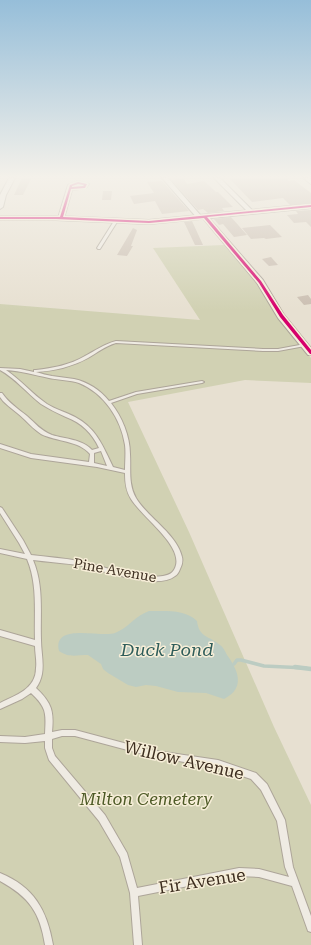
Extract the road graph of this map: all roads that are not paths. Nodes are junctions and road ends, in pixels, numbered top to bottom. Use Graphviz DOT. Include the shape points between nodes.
graph roads {
  1 [pos="115,222"];
  2 [pos="207,222"];
  3 [pos="99,248"];
  4 [pos="305,345"];
  5 [pos="311,353"];
  6 [pos="1,369"];
  7 [pos="29,370"];
  8 [pos="202,382"];
  9 [pos="0,394"];
  10 [pos="108,404"];
  11 [pos="0,446"];
  12 [pos="102,450"];
  13 [pos="91,452"];
  14 [pos="91,464"];
  15 [pos="111,468"];
  16 [pos="127,472"];
  17 [pos="0,509"];
  18 [pos="0,551"];
  19 [pos="30,558"];
  20 [pos="0,633"];
  21 [pos="38,644"];
  22 [pos="31,688"];
  23 [pos="0,706"];
  24 [pos="48,737"];
  25 [pos="0,739"];
  26 [pos="0,877"];
  27 [pos="294,882"];
  28 [pos="134,892"];
  29 [pos="311,928"];
  30 [pos="49,945"];
  31 [pos="138,945"];
  1 -- 3 [label="lane"];
  2 -- 4 [label="street" via="260,282 281,316"];
  4 -- 5 [label="street"];
  4 -- 7 [label="lane" via="278,350 257,350 116,342 68,365 49,370"];
  6 -- 7 [label="lane, Pine Avenue"];
  6 -- 12 [label="lane" via="13,376 48,407 88,427 97,437"];
  7 -- 10 [label="lane, Pine Avenue" via="80,382 94,390"];
  8 -- 10 [label="lane" via="136,393"];
  9 -- 13 [label="lane" via="39,431"];
  10 -- 16 [label="lane, Pine Avenue" via="119,419 125,436"];
  11 -- 14 [label="lane" via="31,456"];
  12 -- 13 [label="lane"];
  12 -- 15 [label="lane"];
  13 -- 14 [label="lane"];
  14 -- 15 [label="lane"];
  15 -- 16 [label="lane"];
  16 -- 19 [label="lane, Pine Avenue" via="128,487 135,502 177,550 179,560 173,576 147,578 86,564"];
  17 -- 19 [label="lane"];
  18 -- 19 [label="lane"];
  19 -- 21 [label="lane" via="38,591"];
  20 -- 21 [label="lane"];
  21 -- 22 [label="lane" via="40,671"];
  22 -- 23 [label="lane"];
  22 -- 24 [label="lane" via="42,698 49,710"];
  24 -- 25 [label="lane, Willow Avenue" via="25,740"];
  24 -- 27 [label="lane, Willow Avenue" via="75,733 150,753 218,764 253,776 264,787 281,820 286,855"];
  24 -- 28 [label="lane" via="52,758 94,807 112,834 128,868"];
  26 -- 30 [label="lane" via="30,896 46,927"];
  27 -- 28 [label="lane, Fir Avenue" via="259,873 238,872"];
  27 -- 29 [label="lane, Willow Avenue"];
  28 -- 31 [label="lane"];
}
